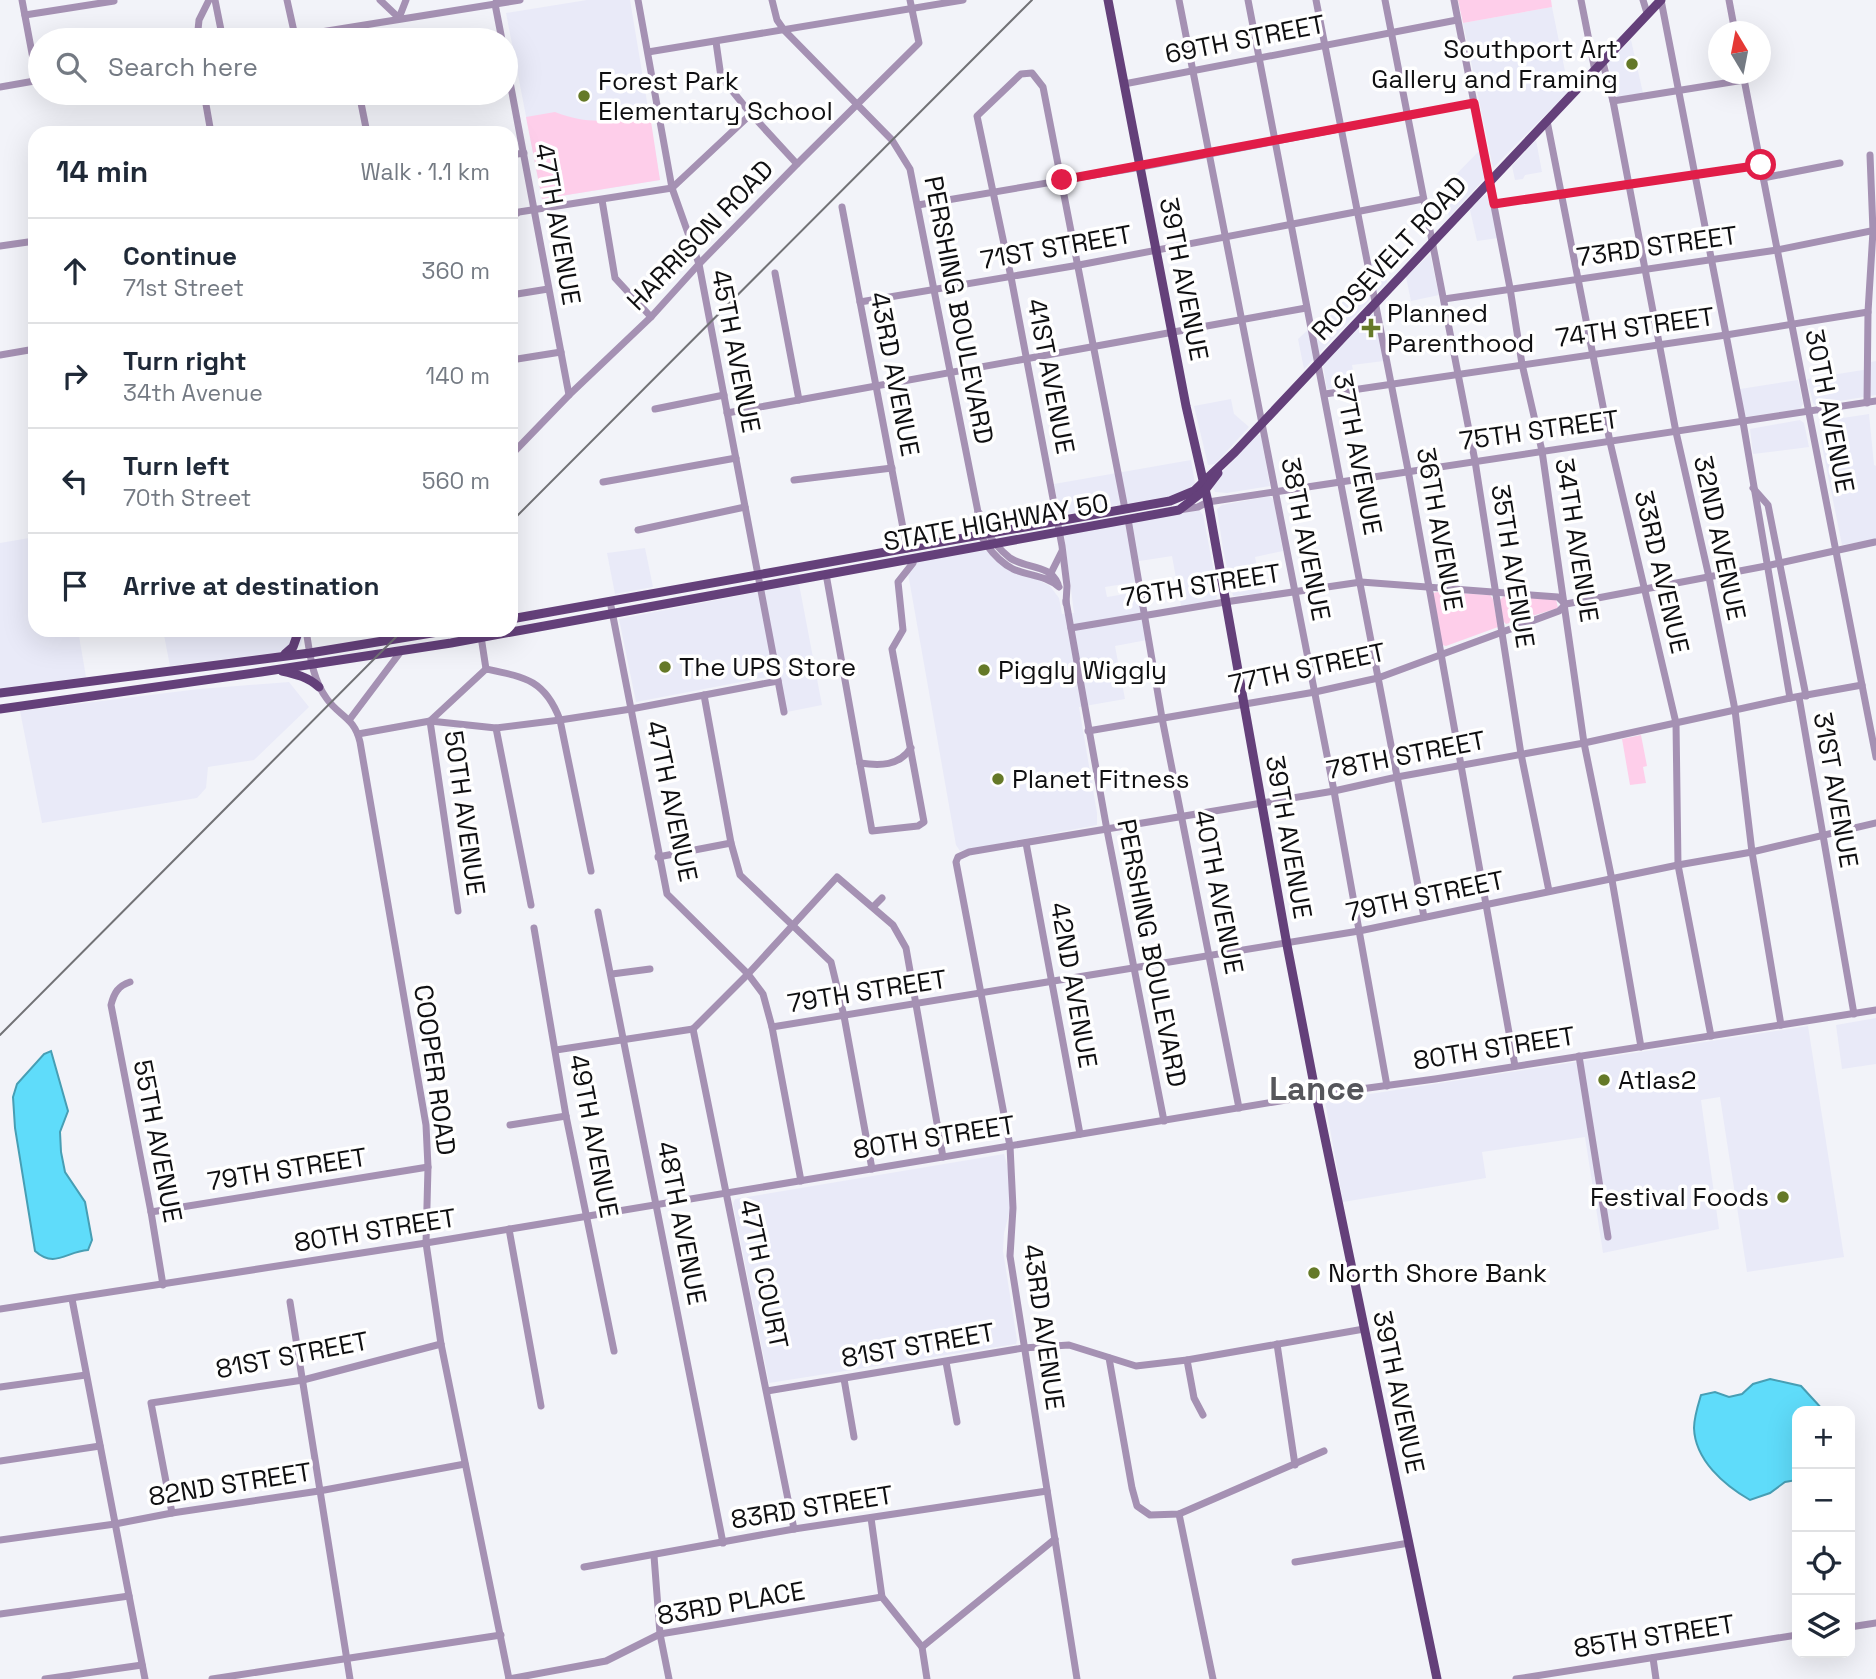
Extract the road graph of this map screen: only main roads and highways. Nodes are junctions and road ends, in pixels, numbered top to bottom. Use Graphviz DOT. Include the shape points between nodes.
graph roads {
  1 [pos="1111,0"];
  2 [pos="1661,0"];
  3 [pos="1235,453"];
  4 [pos="1204,486"];
  5 [pos="1058,527"];
  6 [pos="518,618"];
  7 [pos="518,628"];
  8 [pos="296,637"];
  9 [pos="409,637"];
  10 [pos="465,637"];
  11 [pos="380,642"];
  12 [pos="310,653"];
  13 [pos="281,656"];
  14 [pos="312,664"];
  15 [pos="175,670"];
  16 [pos="277,670"];
  17 [pos="237,675"];
  18 [pos="319,687"];
  19 [pos="128,690"];
  20 [pos="0,693"];
  21 [pos="0,709"];
  22 [pos="1437,1679"];
  1 -- 4 [label="main road, 39TH AVENUE"];
  2 -- 3 [label="main road, ROOSEVELT ROAD"];
  3 -- 4 [label="main road, STATE HIGHWAY 50"];
  4 -- 5 [label="main road, STATE HIGHWAY 50" via="1181,498"];
  4 -- 5 [label="main road, STATE HIGHWAY 50" via="1178,510"];
  4 -- 22 [label="main road, 39TH AVENUE" via="1316,1095"];
  5 -- 6 [label="main road, STATE HIGHWAY 50" via="984,535"];
  5 -- 7 [label="main road, STATE HIGHWAY 50" via="993,545"];
  8 -- 13 [label="main road" via="290,652"];
  9 -- 11 [label="main road"];
  10 -- 14 [label="main road, STATE HIGHWAY 50"];
  11 -- 12 [label="main road"];
  11 -- 14 [label="main road"];
  12 -- 13 [label="main road"];
  12 -- 17 [label="main road" via="306,660"];
  13 -- 15 [label="main road"];
  14 -- 16 [label="main road, STATE HIGHWAY 50"];
  15 -- 19 [label="main road" via="169,677"];
  15 -- 20 [label="main road"];
  16 -- 17 [label="main road, STATE HIGHWAY 50"];
  16 -- 18 [label="main road" via="312,680"];
  17 -- 19 [label="main road, STATE HIGHWAY 50"];
  19 -- 21 [label="main road, STATE HIGHWAY 50"];
}
